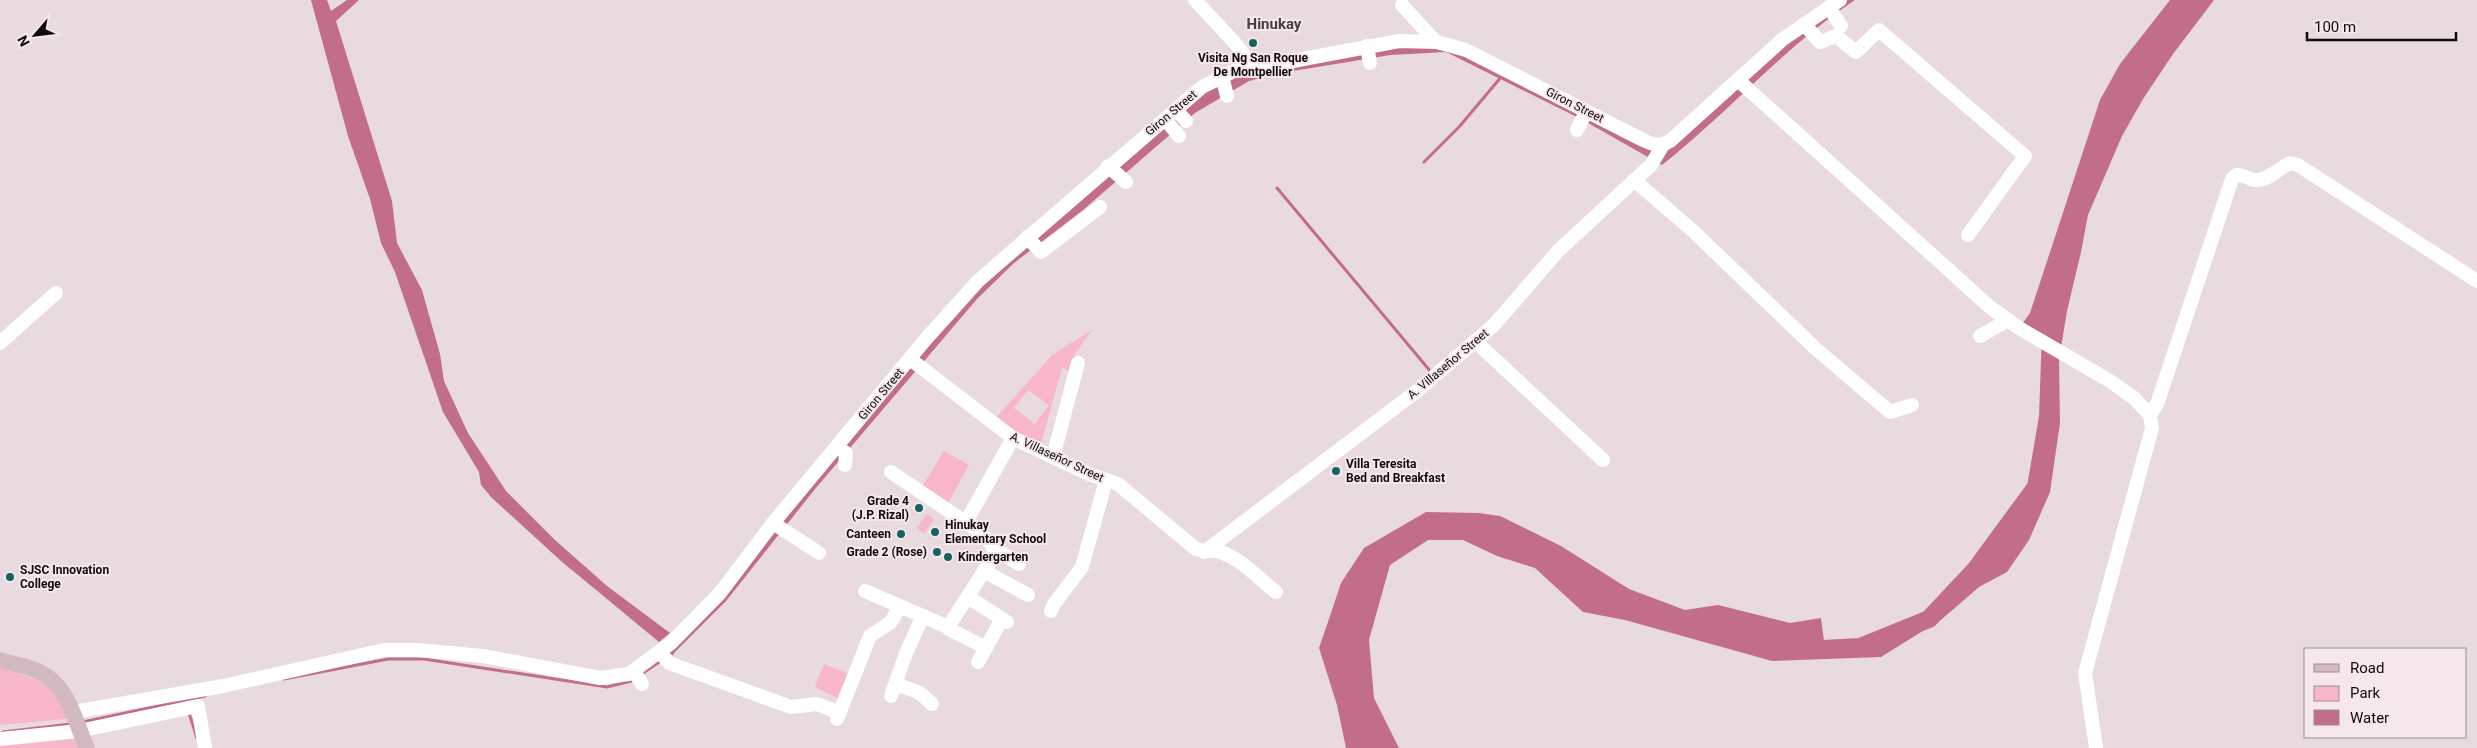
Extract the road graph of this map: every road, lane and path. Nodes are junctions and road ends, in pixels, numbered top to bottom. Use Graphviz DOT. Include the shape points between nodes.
graph roads {
  1 [pos="1194,0"];
  2 [pos="1402,5"];
  3 [pos="1833,6"];
  4 [pos="1841,26"];
  5 [pos="1807,27"];
  6 [pos="1435,42"];
  7 [pos="1253,66"];
  8 [pos="1222,78"];
  9 [pos="1742,84"];
  10 [pos="1228,96"];
  11 [pos="1657,154"];
  12 [pos="1634,180"];
  13 [pos="1100,207"];
  14 [pos="1968,234"];
  15 [pos="1031,241"];
  16 [pos="2477,281"];
  17 [pos="56,293"];
  18 [pos="2014,324"];
  19 [pos="1980,336"];
  20 [pos="1475,341"];
  21 [pos="0,343"];
  22 [pos="915,362"];
  23 [pos="1078,363"];
  24 [pos="1912,405"];
  25 [pos="2150,415"];
  26 [pos="1013,438"];
  27 [pos="1053,457"];
  28 [pos="1603,460"];
  29 [pos="891,472"];
  30 [pos="1106,480"];
  31 [pos="966,522"];
  32 [pos="778,528"];
  33 [pos="994,548"];
  34 [pos="1204,552"];
  35 [pos="819,553"];
  36 [pos="1019,564"];
  37 [pos="984,571"];
  38 [pos="865,591"];
  39 [pos="1276,592"];
  40 [pos="1028,595"];
  41 [pos="968,597"];
  42 [pos="900,606"];
  43 [pos="1051,612"];
  44 [pos="923,616"];
  45 [pos="949,629"];
  46 [pos="986,648"];
  47 [pos="667,653"];
  48 [pos="0,660"];
  49 [pos="978,662"];
  50 [pos="634,671"];
  51 [pos="642,684"];
  52 [pos="932,704"];
  53 [pos="74,712"];
  54 [pos="79,731"];
  55 [pos="0,739"];
  56 [pos="87,748"];
  57 [pos="205,748"];
  58 [pos="2096,748"];
  1 -- 7 [label="street"];
  2 -- 6 [label="street"];
  3 -- 4 [label="street"];
  3 -- 5 [label="street"];
  5 -- 9 [label="street" via="1782,39"];
  5 -- 14 [label="street" via="1820,42 1836,36 1856,52 1879,30 2025,156"];
  6 -- 7 [label="street, Giron Street" via="1399,41 1368,53 1278,69"];
  6 -- 11 [label="street, Giron Street" via="1482,58 1583,120 1656,146"];
  7 -- 8 [label="street, Giron Street"];
  8 -- 10 [label="street"];
  8 -- 15 [label="street, Giron Street" via="1202,88 1171,127"];
  9 -- 11 [label="street"];
  9 -- 18 [label="street" via="1991,308"];
  11 -- 12 [label="street, A. Villaseñor Street"];
  12 -- 20 [label="street, A. Villaseñor Street" via="1558,251 1494,325"];
  12 -- 24 [label="street" via="1693,231 1815,348 1890,412"];
  13 -- 15 [label="street" via="1041,252"];
  15 -- 22 [label="street, Giron Street" via="978,281"];
  16 -- 25 [label="street" via="2298,165 2290,163 2260,180 2236,175 2157,404"];
  17 -- 21 [label="street"];
  18 -- 19 [label="street"];
  18 -- 25 [label="street" via="2110,381 2134,398"];
  20 -- 28 [label="street"];
  20 -- 34 [label="street, A. Villaseñor Street" via="1416,391"];
  22 -- 26 [label="street, A. Villaseñor Street"];
  22 -- 32 [label="street, Giron Street"];
  23 -- 27 [label="street"];
  25 -- 58 [label="street" via="2152,428 2085,673"];
  26 -- 27 [label="street, A. Villaseñor Street"];
  26 -- 31 [label="street"];
  27 -- 30 [label="street, A. Villaseñor Street"];
  29 -- 31 [label="street"];
  30 -- 34 [label="street, A. Villaseñor Street" via="1118,484 1196,549"];
  30 -- 43 [label="street" via="1082,567"];
  31 -- 33 [label="street" via="992,542"];
  32 -- 35 [label="street"];
  32 -- 47 [label="street, Giron Street"];
  33 -- 36 [label="street"];
  33 -- 37 [label="street" via="995,554"];
  34 -- 39 [label="street, A. Villaseñor Street" via="1216,551 1233,559"];
  37 -- 40 [label="street"];
  37 -- 41 [label="street"];
  38 -- 42 [label="street"];
  41 -- 44 [label="street" via="948,627"];
  41 -- 46 [label="street" via="1005,621"];
  42 -- 44 [label="street"];
  42 -- 47 [label="street" via="891,622 870,636 839,716 817,704 791,707"];
  44 -- 52 [label="street" via="894,690 920,693"];
  45 -- 46 [label="street"];
  46 -- 49 [label="street"];
  47 -- 50 [label="street, Giron Street"];
  48 -- 53 [label="main road" via="36,670 51,678 64,692"];
  50 -- 51 [label="street"];
  50 -- 53 [label="street" via="600,678 483,656 384,650 215,687"];
  53 -- 54 [label="main road"];
  54 -- 55 [label="street"];
  54 -- 56 [label="main road"];
  54 -- 57 [label="street" via="198,706"];
}
